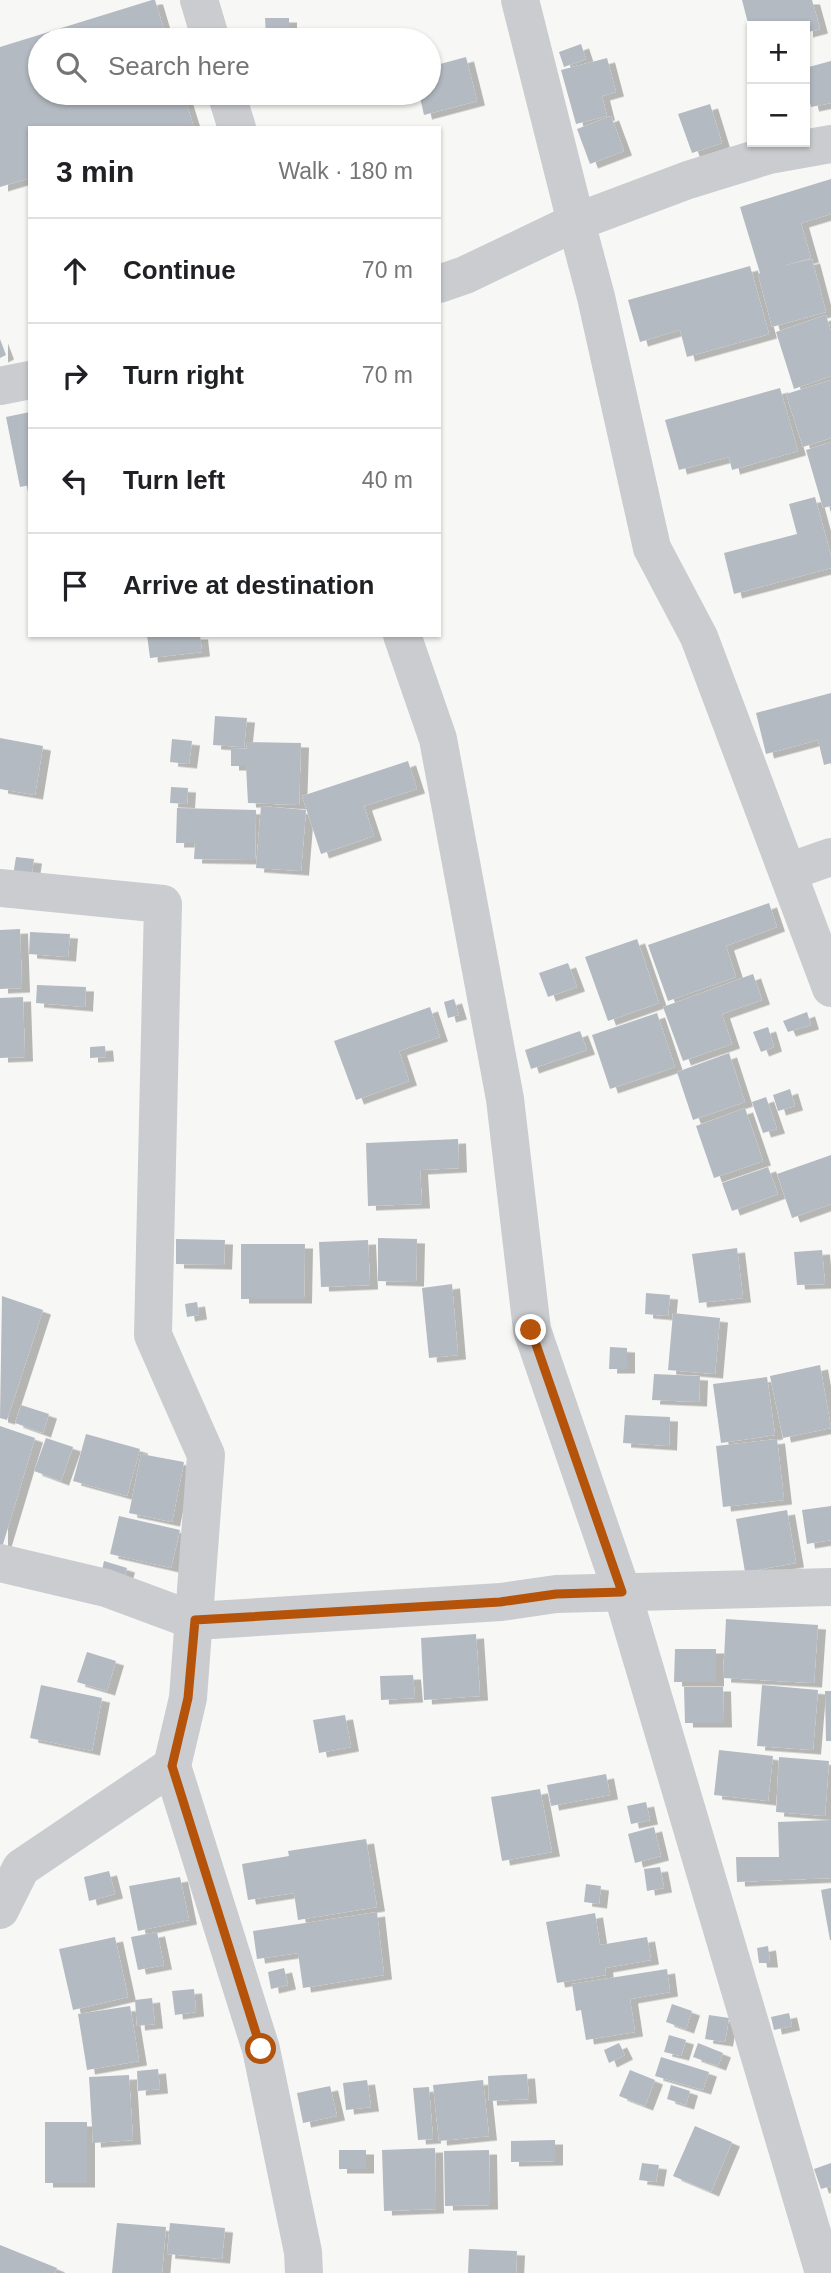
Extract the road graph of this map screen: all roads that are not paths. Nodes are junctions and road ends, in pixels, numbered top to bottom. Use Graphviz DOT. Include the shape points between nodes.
graph roads {
  1 [pos="199,0"];
  2 [pos="520,0"];
  3 [pos="207,28"];
  4 [pos="230,105"];
  5 [pos="236,126"];
  6 [pos="831,144"];
  7 [pos="576,222"];
  8 [pos="441,283"];
  9 [pos="28,380"];
  10 [pos="0,386"];
  11 [pos="403,637"];
  12 [pos="831,857"];
  13 [pos="788,872"];
  14 [pos="0,888"];
  15 [pos="831,988"];
  16 [pos="0,1563"];
  17 [pos="831,1587"];
  18 [pos="622,1592"];
  19 [pos="195,1620"];
  20 [pos="172,1766"];
  21 [pos="0,1910"];
  22 [pos="304,2273"];
  23 [pos="824,2273"];
  1 -- 3 [label="street"];
  2 -- 7 [label="street"];
  4 -- 5 [label="street"];
  6 -- 7 [label="street" via="688,180"];
  7 -- 8 [label="street"];
  7 -- 13 [label="street" via="652,548 699,638"];
  9 -- 10 [label="street"];
  11 -- 18 [label="street" via="438,739 505,1098 531,1330"];
  12 -- 13 [label="street"];
  13 -- 15 [label="street"];
  14 -- 19 [label="street" via="163,904 153,1335 206,1455"];
  16 -- 19 [label="street" via="106,1588"];
  17 -- 18 [label="street"];
  18 -- 19 [label="street"];
  18 -- 23 [label="street"];
  19 -- 20 [label="street" via="188,1698"];
  20 -- 21 [label="street" via="21,1868"];
  20 -- 22 [label="street" via="261,2049"];
}
